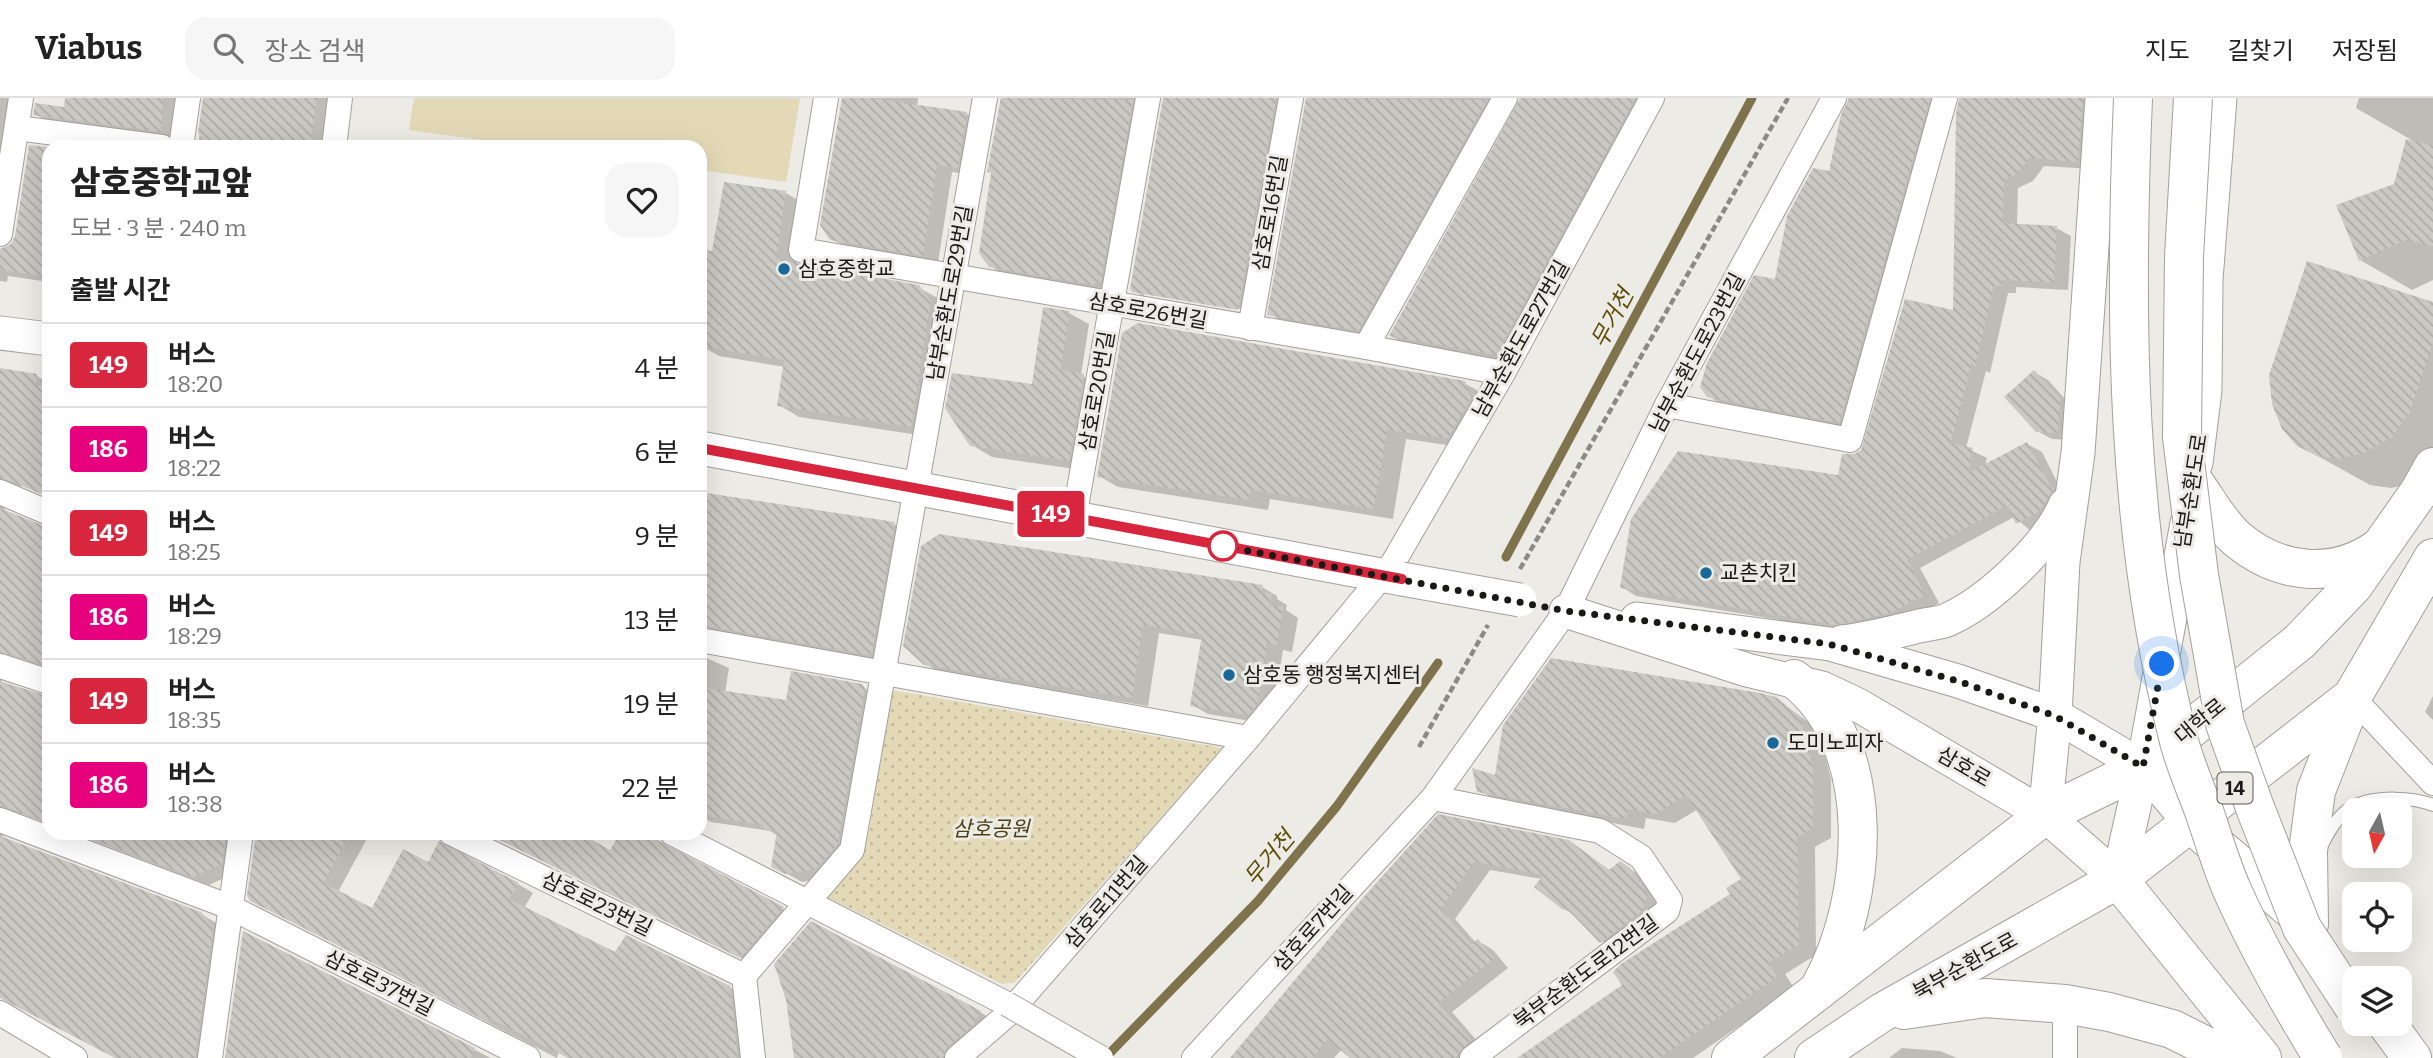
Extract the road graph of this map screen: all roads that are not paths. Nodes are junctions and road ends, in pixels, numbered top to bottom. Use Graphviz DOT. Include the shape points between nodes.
graph roads {
  1 [pos="21,98"];
  2 [pos="188,98"];
  3 [pos="340,98"];
  4 [pos="826,98"];
  5 [pos="985,98"];
  6 [pos="1148,98"];
  7 [pos="1291,98"];
  8 [pos="1505,98"];
  9 [pos="1652,98"];
  10 [pos="1834,98"];
  11 [pos="1945,98"];
  12 [pos="2102,98"];
  13 [pos="2133,98"];
  14 [pos="2193,98"];
  15 [pos="2220,98"];
  16 [pos="17,128"];
  17 [pos="109,140"];
  18 [pos="182,140"];
  19 [pos="335,140"];
  20 [pos="0,234"];
  21 [pos="953,276"];
  22 [pos="1112,306"];
  23 [pos="1250,328"];
  24 [pos="0,333"];
  25 [pos="42,339"];
  26 [pos="1366,347"];
  27 [pos="1503,373"];
  28 [pos="1667,405"];
  29 [pos="707,449"];
  30 [pos="2433,467"];
  31 [pos="2075,480"];
  32 [pos="2194,482"];
  33 [pos="914,488"];
  34 [pos="0,492"];
  35 [pos="42,510"];
  36 [pos="1074,518"];
  37 [pos="2384,544"];
  38 [pos="2433,558"];
  39 [pos="1392,577"];
  40 [pos="1566,611"];
  41 [pos="707,641"];
  42 [pos="1829,644"];
  43 [pos="0,666"];
  44 [pos="883,673"];
  45 [pos="1794,679"];
  46 [pos="42,680"];
  47 [pos="2353,697"];
  48 [pos="2055,716"];
  49 [pos="1248,738"];
  50 [pos="2143,767"];
  51 [pos="2433,783"];
  52 [pos="1433,798"];
  53 [pos="2433,805"];
  54 [pos="2045,815"];
  55 [pos="0,820"];
  56 [pos="2190,823"];
  57 [pos="42,836"];
  58 [pos="53,840"];
  59 [pos="239,840"];
  60 [pos="465,840"];
  61 [pos="686,840"];
  62 [pos="2118,879"];
  63 [pos="807,902"];
  64 [pos="230,907"];
  65 [pos="2309,924"];
  66 [pos="2344,966"];
  67 [pos="744,976"];
  68 [pos="2342,989"];
  69 [pos="1815,995"];
  70 [pos="2065,1004"];
  71 [pos="0,1013"];
  72 [pos="1881,1013"];
  73 [pos="2373,1036"];
  74 [pos="2396,1036"];
  75 [pos="75,1058"];
  76 [pos="210,1058"];
  77 [pos="528,1058"];
  78 [pos="753,1058"];
  79 [pos="957,1058"];
  80 [pos="1101,1058"];
  81 [pos="1194,1058"];
  82 [pos="1472,1058"];
  83 [pos="1731,1058"];
  84 [pos="1814,1058"];
  85 [pos="2065,1058"];
  86 [pos="2230,1058"];
  87 [pos="2262,1058"];
  88 [pos="2323,1058"];
  89 [pos="2388,1058"];
  90 [pos="2412,1058"];
  1 -- 16 [label="street"];
  2 -- 18 [label="street"];
  3 -- 19 [label="street"];
  4 -- 21 [label="street, 삼호로26번길" via="801,250"];
  5 -- 21 [label="street, 남부순환도로29번길"];
  6 -- 22 [label="street, 삼호로20번길"];
  7 -- 23 [label="street, 삼호로16번길"];
  8 -- 26 [label="street"];
  9 -- 27 [label="street, 남부순환도로27번길"];
  10 -- 28 [label="street, 남부순환도로23번길"];
  11 -- 28 [label="street" via="1850,440"];
  12 -- 31 [label="main road"];
  13 -- 88 [label="main road, bridge" via="2128,356 2136,499 2152,620 2180,743 2232,889"];
  14 -- 68 [label="main road, bridge" via="2184,257 2182,437 2201,589 2225,724 2302,928"];
  15 -- 32 [label="main road, 남부순환도로" via="2206,280 2205,390"];
  16 -- 17 [label="street"];
  16 -- 20 [label="street"];
  21 -- 22 [label="street, 삼호로26번길"];
  21 -- 33 [label="street, 남부순환도로29번길"];
  22 -- 23 [label="street, 삼호로26번길"];
  22 -- 36 [label="street, 삼호로20번길"];
  23 -- 26 [label="street, 삼호로26번길"];
  24 -- 25 [label="main road"];
  26 -- 27 [label="street, 삼호로26번길"];
  27 -- 39 [label="street, 남부순환도로27번길" via="1393,563"];
  28 -- 40 [label="street, 남부순환도로23번길"];
  29 -- 33 [label="main road"];
  30 -- 37 [label="main road, 대학로"];
  31 -- 42 [label="main road" via="2047,537 1980,598 1947,620"];
  31 -- 48 [label="main road" via="2063,562"];
  32 -- 37 [label="main road" via="2235,537 2278,564 2302,569 2343,567"];
  32 -- 50 [label="main road, 남부순환도로"];
  33 -- 36 [label="main road"];
  33 -- 44 [label="street"];
  34 -- 35 [label="street"];
  36 -- 39 [label="main road"];
  37 -- 50 [label="main road, 대학로" via="2325,619"];
  38 -- 47 [label="main road, 14"];
  39 -- 40 [label="main road, bridge"];
  39 -- 49 [label="street, 삼호로11번길"];
  40 -- 42 [label="main road"];
  40 -- 45 [label="main road, 삼호로" via="1747,670"];
  40 -- 52 [label="street, 삼호로7번길"];
  41 -- 44 [label="street"];
  42 -- 48 [label="main road" via="1958,681"];
  43 -- 46 [label="street"];
  44 -- 49 [label="street"];
  44 -- 63 [label="street" via="852,850"];
  45 -- 54 [label="main road, 삼호로" via="1858,705"];
  45 -- 69 [label="main road" via="1813,693 1842,741 1856,806 1853,895 1845,932"];
  47 -- 51 [label="street"];
  47 -- 56 [label="main road, 14"];
  47 -- 65 [label="main road" via="2316,791 2308,851"];
  48 -- 50 [label="main road"];
  48 -- 54 [label="main road"];
  49 -- 79 [label="street, 삼호로11번길" via="1007,1015"];
  50 -- 54 [label="main road, 대학로"];
  50 -- 56 [label="main road"];
  50 -- 62 [label="main road, 남부순환도로"];
  52 -- 81 [label="street, 삼호로7번길"];
  52 -- 82 [label="street, 북부순환도로12번길" via="1600,831 1641,856 1670,900 1667,912"];
  53 -- 65 [label="lane" via="2400,799 2375,801 2355,805 2340,817 2318,858"];
  54 -- 62 [label="main road, 삼호로"];
  54 -- 69 [label="main road, 대학로"];
  55 -- 57 [label="street, 삼호로37번길"];
  56 -- 62 [label="main road, 14"];
  56 -- 65 [label="main road"];
  58 -- 64 [label="street, 삼호로37번길"];
  59 -- 64 [label="street"];
  60 -- 67 [label="street, 삼호로23번길"];
  61 -- 63 [label="street"];
  62 -- 72 [label="main road, 북부순환도로 / 14"];
  62 -- 87 [label="main road"];
  63 -- 67 [label="street"];
  63 -- 80 [label="street, bridge"];
  64 -- 76 [label="street"];
  64 -- 77 [label="street, 삼호로37번길"];
  65 -- 66 [label="main road"];
  67 -- 78 [label="street"];
  69 -- 83 [label="main road"];
  70 -- 72 [label="main road" via="1985,998"];
  70 -- 85 [label="street"];
  70 -- 86 [label="main road" via="2172,1030"];
  71 -- 75 [label="street"];
  72 -- 84 [label="main road, 북부순환도로 / 14"];
  73 -- 89 [label="main road"];
  74 -- 90 [label="main road"];
}
